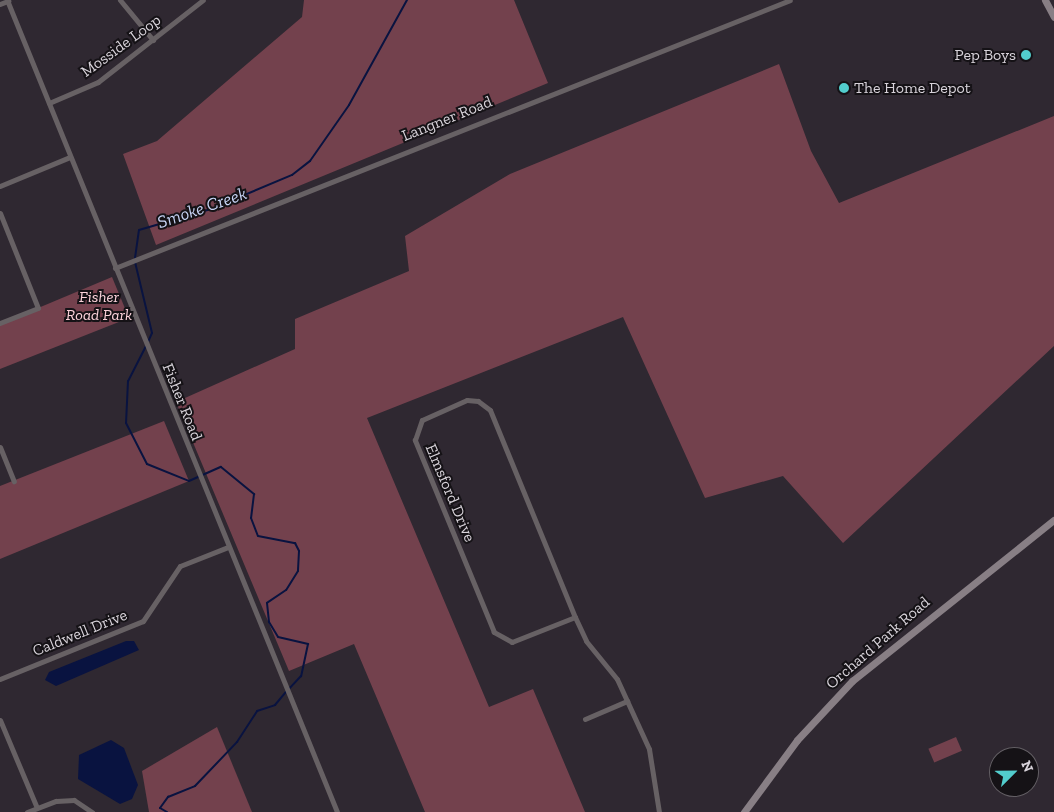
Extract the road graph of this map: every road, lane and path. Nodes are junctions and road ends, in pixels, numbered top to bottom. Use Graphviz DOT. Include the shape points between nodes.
graph roads {
  1 [pos="120,0"];
  2 [pos="203,0"];
  3 [pos="790,0"];
  4 [pos="1045,0"];
  5 [pos="8,1"];
  6 [pos="0,4"];
  7 [pos="1054,17"];
  8 [pos="153,40"];
  9 [pos="49,103"];
  10 [pos="70,158"];
  11 [pos="0,186"];
  12 [pos="0,213"];
  13 [pos="6,229"];
  14 [pos="0,231"];
  15 [pos="114,268"];
  16 [pos="0,323"];
  17 [pos="0,447"];
  18 [pos="14,481"];
  19 [pos="1054,520"];
  20 [pos="228,547"];
  21 [pos="575,617"];
  22 [pos="0,679"];
  23 [pos="627,701"];
  24 [pos="585,719"];
  25 [pos="0,720"];
  26 [pos="37,808"];
  27 [pos="27,812"];
  28 [pos="92,812"];
  29 [pos="337,812"];
  30 [pos="659,812"];
  31 [pos="744,812"];
  1 -- 8 [label="street"];
  2 -- 8 [label="street, Mosside Loop"];
  3 -- 15 [label="street, Langner Road"];
  4 -- 7 [label="main road"];
  5 -- 6 [label="street"];
  5 -- 9 [label="street, Fisher Road"];
  8 -- 9 [label="street, Mosside Loop" via="98,82"];
  9 -- 10 [label="street, Fisher Road"];
  10 -- 11 [label="street"];
  10 -- 15 [label="street, Fisher Road"];
  12 -- 13 [label="street"];
  13 -- 14 [label="street"];
  13 -- 16 [label="street" via="38,308"];
  15 -- 20 [label="street, Fisher Road"];
  17 -- 18 [label="street"];
  19 -- 31 [label="main road, Orchard Park Road" via="862,672 797,740"];
  20 -- 22 [label="street, Caldwell Drive" via="180,566 143,621"];
  20 -- 29 [label="street, Fisher Road"];
  21 -- 21 [label="street, Elmsford Drive" via="487,406 467,400 422,420 415,434 417,446 497,636 517,641"];
  21 -- 23 [label="street, Elmsford Drive"];
  23 -- 24 [label="street"];
  23 -- 30 [label="street, Elmsford Drive" via="653,763"];
  25 -- 26 [label="street"];
  26 -- 27 [label="street"];
  26 -- 28 [label="street" via="74,800"];
}
